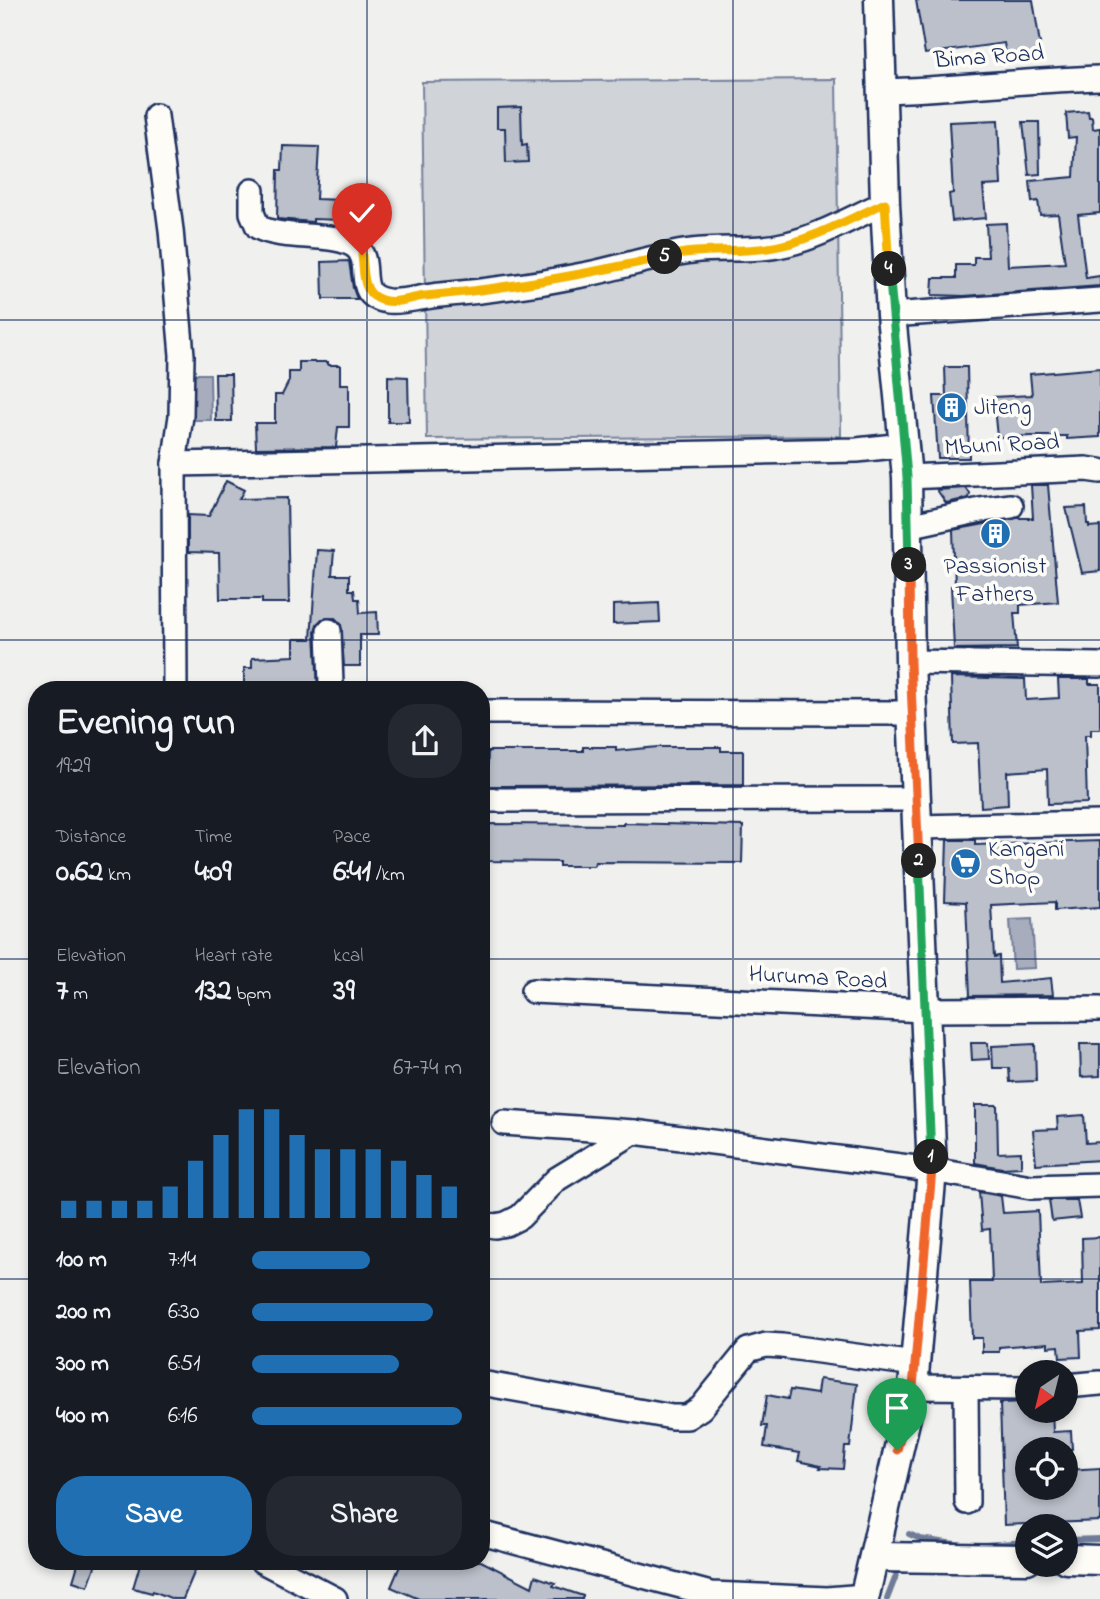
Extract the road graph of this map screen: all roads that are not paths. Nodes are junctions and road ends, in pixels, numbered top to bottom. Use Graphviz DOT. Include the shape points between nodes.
graph roads {
  1 [pos="879,0"];
  2 [pos="1100,78"];
  3 [pos="881,91"];
  4 [pos="156,116"];
  5 [pos="252,191"];
  6 [pos="885,203"];
  7 [pos="1100,300"];
  8 [pos="891,315"];
  9 [pos="904,445"];
  10 [pos="174,464"];
  11 [pos="1100,471"];
  12 [pos="907,477"];
  13 [pos="1011,506"];
  14 [pos="908,526"];
  15 [pos="329,631"];
  16 [pos="910,662"];
  17 [pos="1100,665"];
  18 [pos="175,681"];
  19 [pos="332,681"];
  20 [pos="490,712"];
  21 [pos="914,713"];
  22 [pos="915,799"];
  23 [pos="490,800"];
  24 [pos="1100,823"];
  25 [pos="918,827"];
  26 [pos="533,991"];
  27 [pos="924,1010"];
  28 [pos="1100,1010"];
  29 [pos="504,1123"];
  30 [pos="634,1132"];
  31 [pos="932,1170"];
  32 [pos="1100,1185"];
  33 [pos="490,1225"];
  34 [pos="914,1375"];
  35 [pos="1100,1383"];
  36 [pos="490,1385"];
  37 [pos="1078,1385"];
  38 [pos="967,1388"];
  39 [pos="1015,1388"];
  40 [pos="967,1502"];
  41 [pos="490,1535"];
  42 [pos="874,1557"];
  43 [pos="1015,1559"];
  44 [pos="1078,1559"];
  45 [pos="1100,1560"];
  46 [pos="279,1570"];
  47 [pos="864,1597"];
  48 [pos="335,1599"];
  1 -- 3 [label="main road"];
  2 -- 3 [label="street, Bima Road"];
  3 -- 6 [label="main road"];
  4 -- 10 [label="street" via="182,355"];
  5 -- 6 [label="street" via="252,213 258,227 356,247 362,255 369,293 396,302 541,283 693,251 778,246"];
  6 -- 8 [label="main road"];
  7 -- 8 [label="street"];
  8 -- 9 [label="main road"];
  9 -- 10 [label="street" via="858,450"];
  9 -- 12 [label="main road"];
  10 -- 18 [label="street"];
  11 -- 12 [label="street, Mbuni Road"];
  12 -- 14 [label="main road"];
  13 -- 14 [label="street"];
  14 -- 16 [label="main road"];
  15 -- 19 [label="street"];
  16 -- 17 [label="street"];
  16 -- 21 [label="main road"];
  20 -- 21 [label="street"];
  21 -- 22 [label="main road"];
  22 -- 23 [label="street"];
  22 -- 25 [label="main road"];
  24 -- 25 [label="street"];
  25 -- 27 [label="main road"];
  26 -- 27 [label="street, Huruma Road"];
  27 -- 28 [label="street, Huruma Road"];
  27 -- 31 [label="main road"];
  29 -- 30 [label="street"];
  30 -- 31 [label="street"];
  30 -- 33 [label="street" via="557,1179 520,1217"];
  31 -- 32 [label="street" via="1031,1187"];
  31 -- 34 [label="main road"];
  34 -- 36 [label="street" via="782,1346 757,1346 748,1350 701,1408 687,1417"];
  34 -- 38 [label="street"];
  34 -- 42 [label="main road"];
  35 -- 37 [label="street"];
  38 -- 39 [label="street"];
  38 -- 40 [label="street"];
  41 -- 47 [label="street" via="710,1594"];
  42 -- 43 [label="main road"];
  42 -- 47 [label="main road"];
  44 -- 45 [label="main road"];
  46 -- 48 [label="street"];
}
